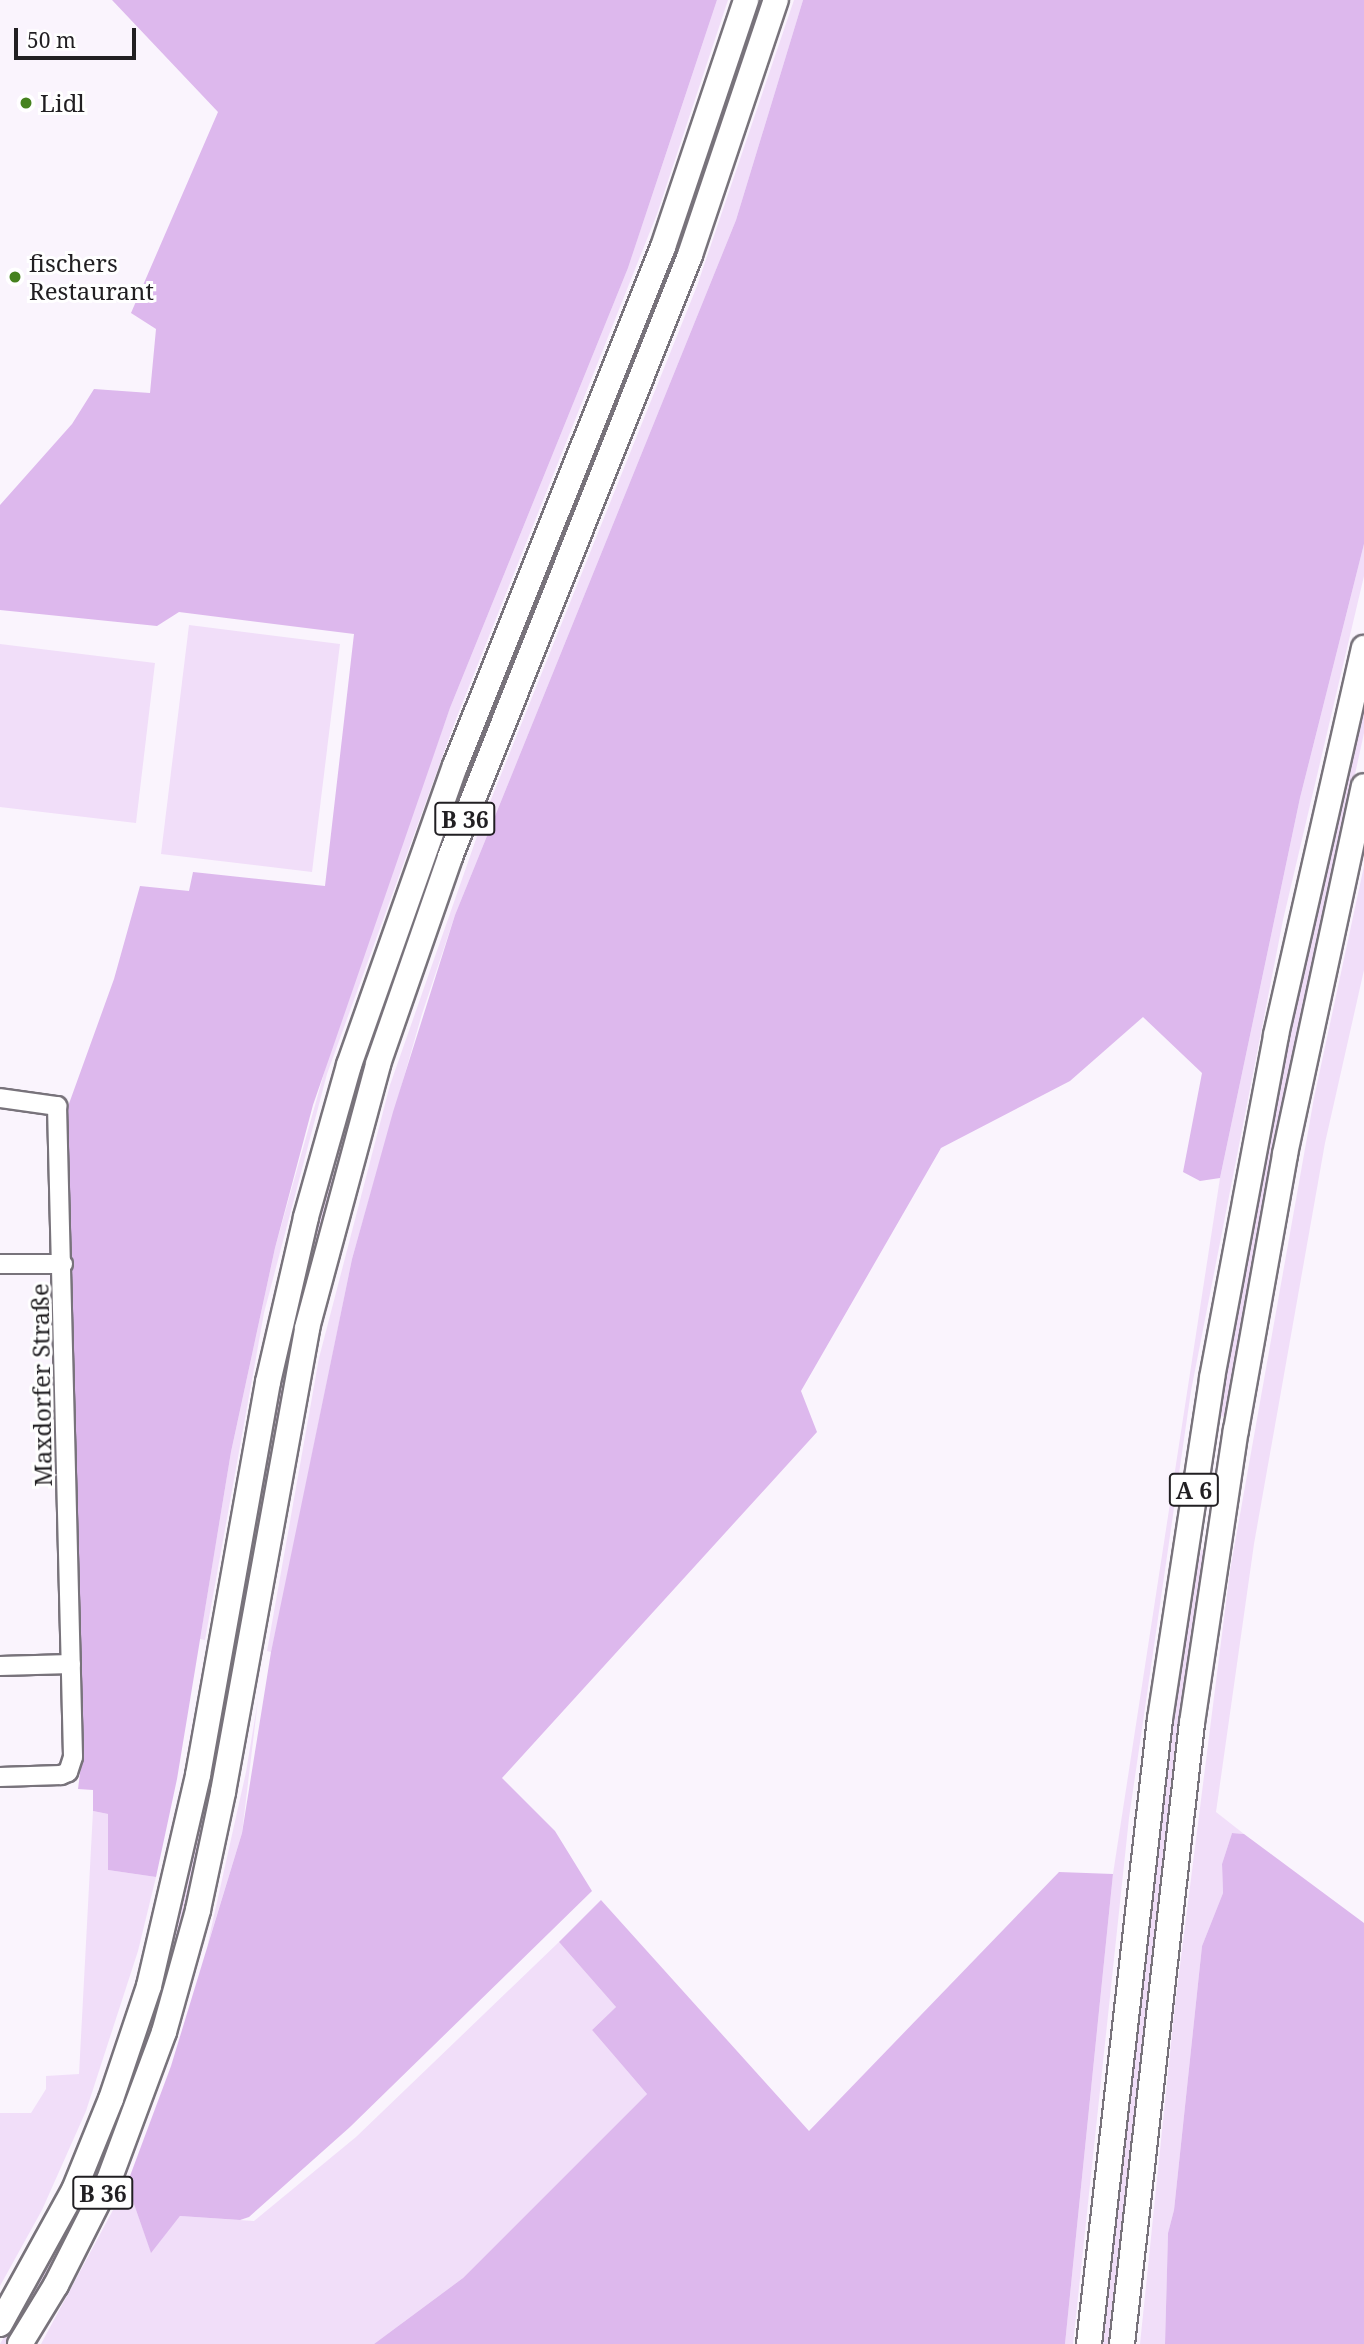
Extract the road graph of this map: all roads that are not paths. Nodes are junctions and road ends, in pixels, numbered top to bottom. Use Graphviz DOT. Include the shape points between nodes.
graph roads {
  1 [pos="746,0"];
  2 [pos="776,0"];
  3 [pos="1364,648"];
  4 [pos="1364,786"];
  5 [pos="0,1098"];
  6 [pos="0,1264"];
  7 [pos="63,1264"];
  8 [pos="71,1664"];
  9 [pos="0,1665"];
  10 [pos="0,1777"];
  11 [pos="0,2324"];
  12 [pos="20,2344"];
  13 [pos="1089,2344"];
  14 [pos="1122,2344"];
  1 -- 11 [label="highway, B 36" via="663,247 455,766 349,1065 306,1217 268,1382 174,1891 145,1999 74,2190"];
  2 -- 12 [label="highway, B 36" via="686,266 450,857 378,1064 307,1328 198,1910 155,2060 109,2180 56,2286"];
  3 -- 13 [label="highway, A 6" via="1279,1022 1212,1378 1160,1719"];
  4 -- 14 [label="highway, A 6" via="1285,1154 1234,1443 1176,1858"];
  5 -- 7 [label="street, Maxdorfer Straße" via="57,1106"];
  6 -- 7 [label="street"];
  7 -- 8 [label="street, Maxdorfer Straße"];
  8 -- 9 [label="street"];
  8 -- 10 [label="street, Maxdorfer Straße" via="73,1757 68,1772"];
}
